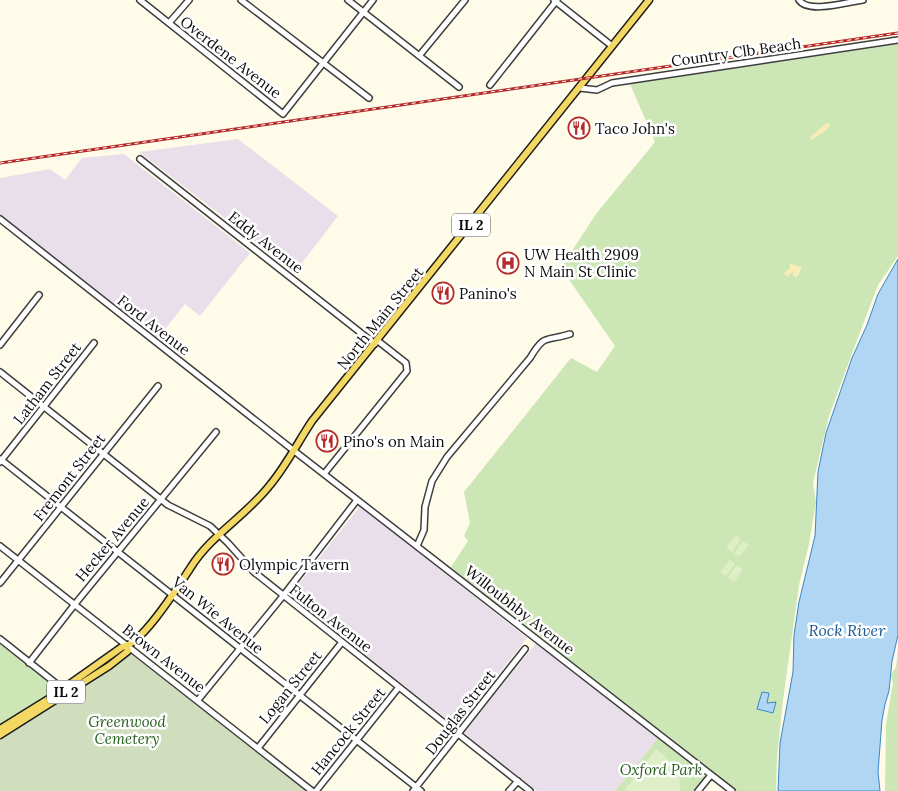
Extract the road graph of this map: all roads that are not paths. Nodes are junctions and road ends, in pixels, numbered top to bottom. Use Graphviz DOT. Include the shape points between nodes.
graph roads {
  1 [pos="140,0"];
  2 [pos="189,0"];
  3 [pos="242,0"];
  4 [pos="348,0"];
  5 [pos="373,0"];
  6 [pos="465,0"];
  7 [pos="649,0"];
  8 [pos="799,0"];
  9 [pos="863,0"];
  10 [pos="556,1"];
  11 [pos="363,12"];
  12 [pos="169,23"];
  13 [pos="898,40"];
  14 [pos="612,46"];
  15 [pos="419,56"];
  16 [pos="323,62"];
  17 [pos="490,85"];
  18 [pos="459,87"];
  19 [pos="580,88"];
  20 [pos="369,98"];
  21 [pos="140,159"];
  22 [pos="0,219"];
  23 [pos="39,295"];
  24 [pos="570,334"];
  25 [pos="377,342"];
  26 [pos="94,343"];
  27 [pos="0,345"];
  28 [pos="0,372"];
  29 [pos="158,386"];
  30 [pos="45,407"];
  31 [pos="216,432"];
  32 [pos="293,450"];
  33 [pos="104,454"];
  34 [pos="1,461"];
  35 [pos="324,474"];
  36 [pos="161,499"];
  37 [pos="357,500"];
  38 [pos="62,508"];
  39 [pos="220,535"];
  40 [pos="0,546"];
  41 [pos="417,546"];
  42 [pos="118,552"];
  43 [pos="18,560"];
  44 [pos="0,583"];
  45 [pos="173,595"];
  46 [pos="283,596"];
  47 [pos="75,604"];
  48 [pos="0,639"];
  49 [pos="342,642"];
  50 [pos="128,646"];
  51 [pos="240,649"];
  52 [pos="526,649"];
  53 [pos="29,663"];
  54 [pos="399,687"];
  55 [pos="62,689"];
  56 [pos="299,695"];
  57 [pos="198,700"];
  58 [pos="0,729"];
  59 [pos="459,734"];
  60 [pos="0,735"];
  61 [pos="357,741"];
  62 [pos="258,748"];
  63 [pos="711,775"];
  64 [pos="518,781"];
  65 [pos="417,790"];
  66 [pos="312,791"];
  67 [pos="316,791"];
  68 [pos="509,791"];
  69 [pos="530,791"];
  70 [pos="698,791"];
  71 [pos="732,791"];
  1 -- 12 [label="street, Overdene Avenue"];
  2 -- 12 [label="street"];
  3 -- 16 [label="street"];
  4 -- 11 [label="street"];
  5 -- 11 [label="street"];
  6 -- 15 [label="street"];
  7 -- 14 [label="main road, North Main Street / IL 2"];
  8 -- 9 [label="street" via="811,8"];
  10 -- 14 [label="street"];
  10 -- 17 [label="street"];
  11 -- 15 [label="street"];
  11 -- 16 [label="street"];
  12 -- 16 [label="street, Overdene Avenue" via="283,114"];
  13 -- 19 [label="street, Country Clb Beach" via="612,83 597,90"];
  14 -- 19 [label="main road, North Main Street / IL 2"];
  15 -- 18 [label="street"];
  16 -- 20 [label="street"];
  19 -- 25 [label="main road, North Main Street / IL 2"];
  21 -- 25 [label="street, Eddy Avenue"];
  22 -- 32 [label="street, Ford Avenue"];
  23 -- 27 [label="street"];
  24 -- 41 [label="street" via="539,343 447,457 432,481 425,507 424,530"];
  25 -- 32 [label="main road, North Main Street / IL 2" via="312,421"];
  25 -- 35 [label="street, Eddy Avenue" via="406,363 407,371"];
  26 -- 30 [label="street, Latham Street"];
  28 -- 30 [label="street, Fulton Avenue"];
  29 -- 33 [label="street, Fremont Street"];
  30 -- 33 [label="street, Fulton Avenue"];
  30 -- 34 [label="street, Latham Street"];
  31 -- 36 [label="street, Hecker Avenue"];
  32 -- 35 [label="street, Willoubhby Avenue"];
  32 -- 39 [label="main road, North Main Street / IL 2" via="271,484"];
  33 -- 36 [label="street, Fulton Avenue"];
  33 -- 38 [label="street, Fremont Street"];
  34 -- 38 [label="street, Van Wie Avenue"];
  35 -- 37 [label="street, Willoubhby Avenue"];
  36 -- 39 [label="street, Fulton Avenue"];
  36 -- 42 [label="street, Hecker Avenue"];
  37 -- 41 [label="street, Willoubhby Avenue"];
  37 -- 46 [label="street"];
  38 -- 42 [label="street, Van Wie Avenue"];
  38 -- 43 [label="street, Fremont Street"];
  39 -- 45 [label="main road, North Main Street / IL 2" via="196,560"];
  39 -- 46 [label="street, Fulton Avenue" via="254,572"];
  40 -- 43 [label="street, Brown Avenue"];
  41 -- 63 [label="street, Willoubhby Avenue"];
  42 -- 45 [label="street, Van Wie Avenue"];
  42 -- 47 [label="street, Hecker Avenue"];
  43 -- 44 [label="street, Fremont Street"];
  43 -- 47 [label="street, Brown Avenue"];
  45 -- 50 [label="main road, North Main Street / IL 2" via="138,639"];
  45 -- 51 [label="street, Van Wie Avenue"];
  46 -- 49 [label="street, Fulton Avenue"];
  46 -- 51 [label="street"];
  47 -- 50 [label="street, Brown Avenue"];
  47 -- 53 [label="street, Hecker Avenue"];
  48 -- 53 [label="street"];
  49 -- 54 [label="street, Fulton Avenue"];
  49 -- 56 [label="street, Logan Street"];
  50 -- 55 [label="main road, North Main Street / IL 2"];
  50 -- 57 [label="street, Brown Avenue"];
  50 -- 60 [label="main road, North Main Street / IL 2" via="128,651 109,666"];
  51 -- 56 [label="street, Van Wie Avenue"];
  51 -- 57 [label="street"];
  52 -- 59 [label="street, Douglas Street"];
  53 -- 55 [label="street"];
  54 -- 59 [label="street, Fulton Avenue"];
  54 -- 61 [label="street, Hancock Street"];
  55 -- 58 [label="main road, North Main Street / IL 2"];
  56 -- 61 [label="street, Van Wie Avenue"];
  56 -- 62 [label="street, Logan Street"];
  57 -- 62 [label="street, Brown Avenue"];
  59 -- 64 [label="street, Fulton Avenue"];
  59 -- 65 [label="street, Douglas Street"];
  61 -- 65 [label="street, Van Wie Avenue"];
  61 -- 67 [label="street, Hancock Street"];
  62 -- 66 [label="street, Brown Avenue"];
  63 -- 70 [label="street"];
  63 -- 71 [label="street, Willoubhby Avenue"];
  64 -- 68 [label="street"];
  64 -- 69 [label="street, Fulton Avenue"];
}
